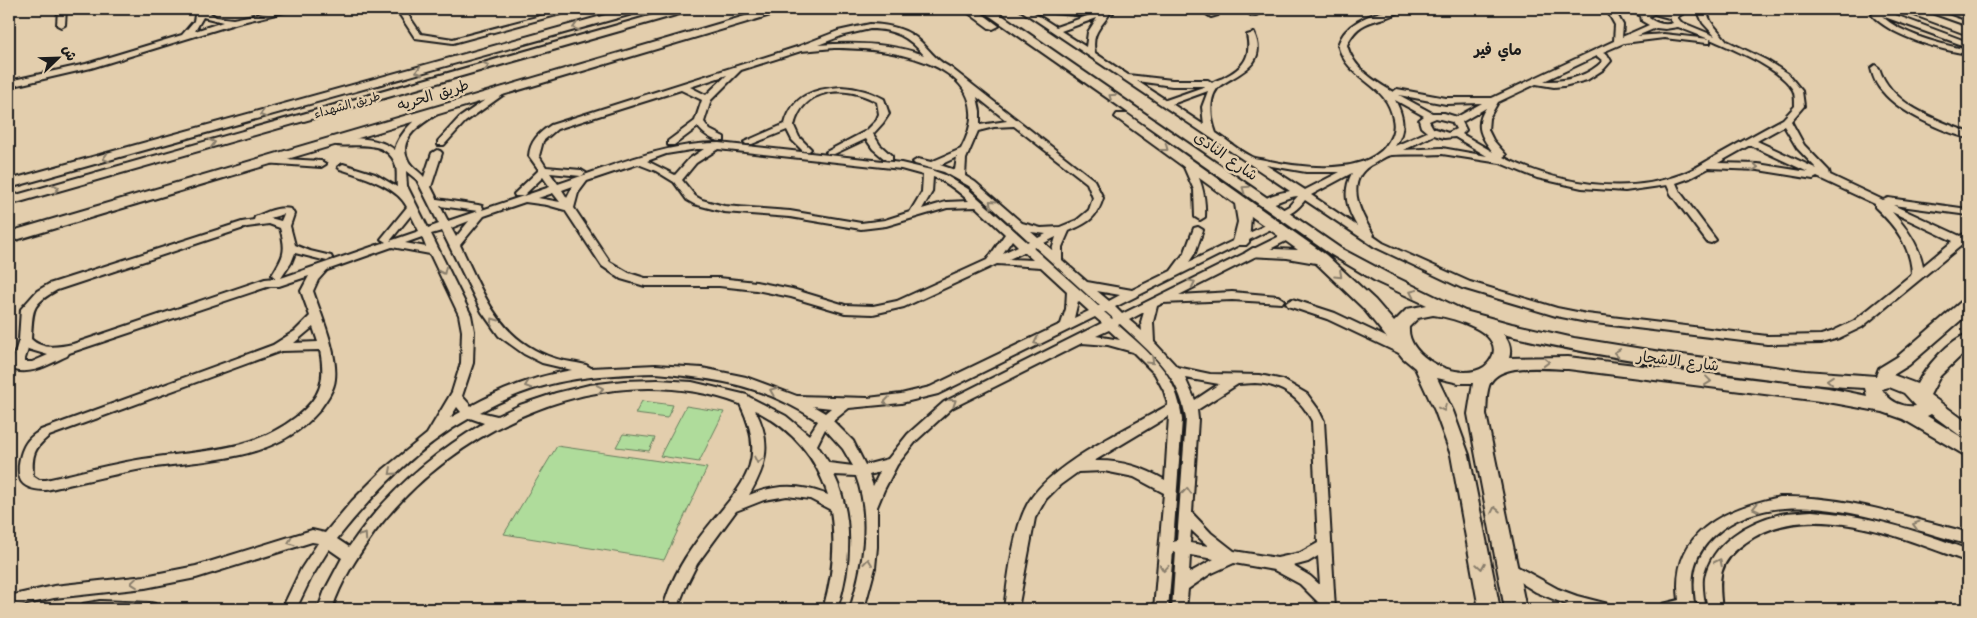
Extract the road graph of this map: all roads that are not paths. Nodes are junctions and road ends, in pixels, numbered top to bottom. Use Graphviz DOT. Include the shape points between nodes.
graph roads {
  1 [pos="62,9"];
  2 [pos="293,9"];
  3 [pos="400,9"];
  4 [pos="576,9"];
  5 [pos="639,9"];
  6 [pos="686,9"];
  7 [pos="757,9"];
  8 [pos="780,9"];
  9 [pos="969,9"];
  10 [pos="986,9"];
  11 [pos="1023,9"];
  12 [pos="1033,9"];
  13 [pos="1203,9"];
  14 [pos="1247,9"];
  15 [pos="1379,9"];
  16 [pos="1400,9"];
  17 [pos="1610,9"];
  18 [pos="1630,9"];
  19 [pos="1679,9"];
  20 [pos="1687,9"];
  21 [pos="1702,9"];
  22 [pos="1870,9"];
  23 [pos="1904,9"];
  24 [pos="1920,9"];
  25 [pos="1941,9"];
  26 [pos="200,10"];
  27 [pos="1113,10"];
  28 [pos="1879,12"];
  29 [pos="1255,14"];
  30 [pos="1214,15"];
  31 [pos="1645,15"];
  32 [pos="1672,18"];
  33 [pos="1968,18"];
  34 [pos="1375,19"];
  35 [pos="236,21"];
  36 [pos="1653,24"];
  37 [pos="61,25"];
  38 [pos="1968,26"];
  39 [pos="1055,30"];
  40 [pos="1968,32"];
  41 [pos="1251,35"];
  42 [pos="182,38"];
  43 [pos="533,38"];
  44 [pos="585,38"];
  45 [pos="1618,41"];
  46 [pos="1968,45"];
  47 [pos="1736,48"];
  48 [pos="800,49"];
  49 [pos="1596,52"];
  50 [pos="1968,52"];
  51 [pos="1091,54"];
  52 [pos="464,58"];
  53 [pos="505,60"];
  54 [pos="932,61"];
  55 [pos="738,68"];
  56 [pos="1874,68"];
  57 [pos="1123,75"];
  58 [pos="1535,81"];
  59 [pos="1218,82"];
  60 [pos="9,84"];
  61 [pos="968,85"];
  62 [pos="681,86"];
  63 [pos="1384,89"];
  64 [pos="504,90"];
  65 [pos="707,99"];
  66 [pos="1496,100"];
  67 [pos="457,101"];
  68 [pos="1165,103"];
  69 [pos="436,111"];
  70 [pos="1128,114"];
  71 [pos="1430,116"];
  72 [pos="1454,119"];
  73 [pos="1786,121"];
  74 [pos="699,122"];
  75 [pos="1016,123"];
  76 [pos="1143,125"];
  77 [pos="789,126"];
  78 [pos="974,129"];
  79 [pos="1431,131"];
  80 [pos="868,134"];
  81 [pos="1212,134"];
  82 [pos="1456,134"];
  83 [pos="1968,136"];
  84 [pos="1750,141"];
  85 [pos="331,142"];
  86 [pos="749,142"];
  87 [pos="441,143"];
  88 [pos="671,143"];
  89 [pos="720,143"];
  90 [pos="303,146"];
  91 [pos="806,149"];
  92 [pos="963,151"];
  93 [pos="831,152"];
  94 [pos="436,153"];
  95 [pos="1384,154"];
  96 [pos="1246,157"];
  97 [pos="889,158"];
  98 [pos="267,161"];
  99 [pos="639,161"];
  100 [pos="1508,163"];
  101 [pos="321,164"];
  102 [pos="1188,165"];
  103 [pos="1361,165"];
  104 [pos="1707,165"];
  105 [pos="343,167"];
  106 [pos="931,168"];
  107 [pos="544,170"];
  108 [pos="582,176"];
  109 [pos="960,176"];
  110 [pos="677,180"];
  111 [pos="1834,181"];
  112 [pos="1671,182"];
  113 [pos="9,184"];
  114 [pos="554,186"];
  115 [pos="426,187"];
  116 [pos="1302,194"];
  117 [pos="1868,196"];
  118 [pos="407,197"];
  119 [pos="520,197"];
  120 [pos="9,201"];
  121 [pos="433,202"];
  122 [pos="1242,202"];
  123 [pos="1265,203"];
  124 [pos="978,204"];
  125 [pos="412,208"];
  126 [pos="569,208"];
  127 [pos="481,210"];
  128 [pos="915,212"];
  129 [pos="1968,212"];
  130 [pos="1200,217"];
  131 [pos="1277,219"];
  132 [pos="443,223"];
  133 [pos="9,228"];
  134 [pos="1065,229"];
  135 [pos="423,230"];
  136 [pos="1015,230"];
  137 [pos="1198,230"];
  138 [pos="1288,236"];
  139 [pos="9,237"];
  140 [pos="1965,238"];
  141 [pos="1711,240"];
  142 [pos="388,242"];
  143 [pos="1037,242"];
  144 [pos="1241,242"];
  145 [pos="454,245"];
  146 [pos="1379,245"];
  147 [pos="291,247"];
  148 [pos="1026,247"];
  149 [pos="434,252"];
  150 [pos="1253,253"];
  151 [pos="1321,259"];
  152 [pos="1057,261"];
  153 [pos="327,262"];
  154 [pos="990,264"];
  155 [pos="1044,264"];
  156 [pos="1173,275"];
  157 [pos="1918,276"];
  158 [pos="275,280"];
  159 [pos="1078,287"];
  160 [pos="307,291"];
  161 [pos="1135,294"];
  162 [pos="1278,300"];
  163 [pos="1156,301"];
  164 [pos="1292,303"];
  165 [pos="1968,306"];
  166 [pos="1103,310"];
  167 [pos="1458,312"];
  168 [pos="315,318"];
  169 [pos="1115,321"];
  170 [pos="1480,322"];
  171 [pos="1065,328"];
  172 [pos="1077,339"];
  173 [pos="25,340"];
  174 [pos="1968,340"];
  175 [pos="1148,343"];
  176 [pos="323,346"];
  177 [pos="74,348"];
  178 [pos="277,348"];
  179 [pos="1137,348"];
  180 [pos="1410,353"];
  181 [pos="546,360"];
  182 [pos="1492,370"];
  183 [pos="598,371"];
  184 [pos="1176,371"];
  185 [pos="554,378"];
  186 [pos="1236,380"];
  187 [pos="1881,381"];
  188 [pos="456,396"];
  189 [pos="743,398"];
  190 [pos="791,398"];
  191 [pos="1922,398"];
  192 [pos="552,400"];
  193 [pos="845,405"];
  194 [pos="1888,406"];
  195 [pos="1175,407"];
  196 [pos="1191,408"];
  197 [pos="468,412"];
  198 [pos="1906,413"];
  199 [pos="824,420"];
  200 [pos="498,421"];
  201 [pos="1968,432"];
  202 [pos="424,444"];
  203 [pos="811,444"];
  204 [pos="1968,450"];
  205 [pos="891,463"];
  206 [pos="826,468"];
  207 [pos="1074,468"];
  208 [pos="862,472"];
  209 [pos="1170,490"];
  210 [pos="838,507"];
  211 [pos="870,507"];
  212 [pos="732,508"];
  213 [pos="1186,514"];
  214 [pos="1966,536"];
  215 [pos="326,539"];
  216 [pos="1166,545"];
  217 [pos="1324,546"];
  218 [pos="1183,548"];
  219 [pos="350,556"];
  220 [pos="1232,556"];
  221 [pos="1965,557"];
  222 [pos="1277,564"];
  223 [pos="1507,567"];
  224 [pos="1180,586"];
  225 [pos="9,602"];
  226 [pos="1328,606"];
  227 [pos="324,608"];
  228 [pos="1689,608"];
  229 [pos="88,609"];
  230 [pos="150,609"];
  231 [pos="289,609"];
  232 [pos="670,609"];
  233 [pos="830,609"];
  234 [pos="857,609"];
  235 [pos="1011,609"];
  236 [pos="1161,609"];
  237 [pos="1179,609"];
  238 [pos="1488,609"];
  239 [pos="1515,609"];
  240 [pos="1603,609"];
  241 [pos="1668,609"];
  242 [pos="1714,609"];
  1 -- 37 [label="street"];
  2 -- 35 [label="street"];
  3 -- 4 [label="street" via="418,36 447,42"];
  5 -- 43 [label="street, طريق الشهداء, one-way"];
  6 -- 44 [label="street, طريق الشهداء"];
  7 -- 67 [label="street, طريق الحريه"];
  8 -- 64 [label="street, طريق الحريه"];
  9 -- 70 [label="street, شارع النادى"];
  70 -- 10 [label="street, شارع النادى, one-way"];
  11 -- 39 [label="street"];
  12 -- 27 [label="street" via="1075,13"];
  13 -- 30 [label="street"];
  14 -- 29 [label="street"];
  15 -- 34 [label="street"];
  16 -- 34 [label="street"];
  17 -- 45 [label="street" via="1619,25"];
  18 -- 31 [label="street"];
  19 -- 32 [label="street"];
  20 -- 32 [label="street"];
  21 -- 47 [label="street" via="1712,29"];
  22 -- 28 [label="street"];
  23 -- 40 [label="street"];
  24 -- 38 [label="street"];
  25 -- 33 [label="street"];
  26 -- 35 [label="street" via="214,19"];
  26 -- 42 [label="street" via="196,24"];
  27 -- 39 [label="street"];
  27 -- 51 [label="street" via="1092,30"];
  28 -- 46 [label="street"];
  28 -- 50 [label="street" via="1876,16 1880,20 1898,29"];
  31 -- 32 [label="street" via="1653,12"];
  31 -- 36 [label="street" via="1645,19"];
  32 -- 36 [label="street" via="1670,27"];
  32 -- 47 [label="street"];
  34 -- 63 [label="street" via="1349,32 1342,49 1354,69"];
  35 -- 42 [label="street"];
  36 -- 45 [label="street"];
  39 -- 51 [label="street"];
  41 -- 59 [label="street" via="1255,48 1252,60 1241,71"];
  42 -- 60 [label="street" via="88,66"];
  43 -- 44 [label="street" via="534,43 542,44"];
  43 -- 52 [label="street, طريق الشهداء"];
  44 -- 53 [label="street, طريق الشهداء"];
  45 -- 47 [label="street" via="1671,37"];
  45 -- 49 [label="street"];
  47 -- 73 [label="street" via="1773,66 1797,89 1800,96 1798,110"];
  48 -- 54 [label="street" via="870,46 903,51"];
  48 -- 54 [label="street" via="856,29 886,28 912,38"];
  48 -- 55 [label="street"];
  49 -- 58 [label="street"];
  49 -- 58 [label="street" via="1606,61 1587,75 1555,84"];
  51 -- 57 [label="street"];
  52 -- 53 [label="street" via="500,52 507,56"];
  52 -- 113 [label="street, طريق الشهداء, one-way"];
  120 -- 53 [label="street, طريق الشهداء, one-way"];
  54 -- 61 [label="street"];
  55 -- 62 [label="street"];
  55 -- 65 [label="street"];
  56 -- 83 [label="street" via="1879,82 1895,99 1922,116"];
  57 -- 59 [label="street" via="1172,83"];
  57 -- 68 [label="street"];
  58 -- 66 [label="street"];
  59 -- 68 [label="street"];
  59 -- 81 [label="street" via="1206,106"];
  61 -- 75 [label="street"];
  61 -- 78 [label="street" via="975,107"];
  62 -- 65 [label="street"];
  62 -- 107 [label="street" via="544,133 534,147 534,156"];
  63 -- 66 [label="street" via="1440,100"];
  63 -- 71 [label="street"];
  63 -- 95 [label="street" via="1400,122 1395,140"];
  64 -- 67 [label="street, طريق الحريه"];
  64 -- 87 [label="street" via="462,120"];
  65 -- 74 [label="street"];
  66 -- 72 [label="street"];
  66 -- 100 [label="street" via="1484,115 1482,126 1487,138"];
  67 -- 69 [label="street, طريق الحريه"];
  67 -- 90 [label="street, طريق الحريه"];
  68 -- 81 [label="street"];
  69 -- 85 [label="street, طريق الحريه"];
  69 -- 115 [label="street" via="412,128 400,147 403,161 420,176"];
  70 -- 76 [label="street, شارع النادى"];
  71 -- 72 [label="street"];
  71 -- 79 [label="street" via="1424,120"];
  72 -- 82 [label="street" via="1462,130"];
  73 -- 84 [label="street"];
  73 -- 111 [label="street" via="1800,146"];
  74 -- 88 [label="street"];
  74 -- 89 [label="street"];
  75 -- 78 [label="street"];
  75 -- 134 [label="street" via="1091,182 1097,191 1094,211"];
  76 -- 102 [label="street, شارع النادى, one-way"];
  123 -- 76 [label="street, شارع النادى, one-way"];
  77 -- 80 [label="street" via="792,112 810,97 833,90 852,90 877,98 884,107 881,121"];
  77 -- 86 [label="street"];
  77 -- 91 [label="street"];
  78 -- 92 [label="street"];
  79 -- 82 [label="street"];
  79 -- 95 [label="street"];
  80 -- 93 [label="street"];
  80 -- 97 [label="street" via="876,147"];
  81 -- 96 [label="street"];
  82 -- 100 [label="street"];
  84 -- 104 [label="street"];
  84 -- 111 [label="street"];
  85 -- 90 [label="street, طريق الحريه"];
  85 -- 118 [label="street" via="358,142 389,150 400,162 401,182"];
  86 -- 89 [label="street"];
  86 -- 91 [label="street"];
  88 -- 89 [label="street"];
  88 -- 108 [label="street"];
  89 -- 99 [label="street" via="675,150"];
  89 -- 106 [label="street"];
  89 -- 110 [label="street" via="691,160"];
  90 -- 98 [label="street, طريق الحريه"];
  90 -- 133 [label="street, طريق الحريه"];
  91 -- 93 [label="street"];
  92 -- 106 [label="street"];
  92 -- 109 [label="street" via="959,163"];
  93 -- 97 [label="street"];
  94 -- 115 [label="street"];
  95 -- 100 [label="street" via="1437,151"];
  95 -- 103 [label="street"];
  96 -- 103 [label="street" via="1272,165 1307,169"];
  96 -- 116 [label="street"];
  97 -- 106 [label="street"];
  98 -- 101 [label="street"];
  98 -- 139 [label="street, طريق الحريه"];
  99 -- 108 [label="street"];
  99 -- 110 [label="street"];
  100 -- 112 [label="street" via="1546,177 1593,186 1627,188"];
  102 -- 122 [label="street, شارع النادى"];
  102 -- 130 [label="street" via="1198,182 1202,199"];
  103 -- 116 [label="street"];
  103 -- 146 [label="street" via="1350,188 1352,206 1362,226"];
  104 -- 111 [label="street, one-way" via="1758,167"];
  104 -- 112 [label="street"];
  105 -- 118 [label="street" via="372,176"];
  106 -- 109 [label="street"];
  106 -- 124 [label="street"];
  106 -- 128 [label="street" via="927,192"];
  107 -- 108 [label="street"];
  107 -- 114 [label="street"];
  107 -- 119 [label="street"];
  108 -- 114 [label="street"];
  108 -- 126 [label="street"];
  136 -- 109 [label="street, one-way"];
  110 -- 128 [label="street" via="691,198 724,209 790,214 861,226 886,223"];
  111 -- 117 [label="street"];
  112 -- 141 [label="street"];
  114 -- 119 [label="street"];
  114 -- 126 [label="street"];
  115 -- 121 [label="street"];
  116 -- 123 [label="street" via="1277,197"];
  116 -- 131 [label="street" via="1293,208"];
  116 -- 146 [label="street"];
  117 -- 129 [label="street" via="1919,207"];
  117 -- 140 [label="street"];
  117 -- 157 [label="street" via="1907,237 1917,257"];
  118 -- 125 [label="street"];
  119 -- 126 [label="street"];
  119 -- 127 [label="street"];
  121 -- 127 [label="street"];
  121 -- 132 [label="street"];
  122 -- 131 [label="street, شارع النادى"];
  122 -- 144 [label="street" via="1245,222"];
  123 -- 131 [label="street, شارع النادى"];
  124 -- 128 [label="street" via="946,205"];
  124 -- 136 [label="street"];
  125 -- 135 [label="street"];
  125 -- 142 [label="street"];
  126 -- 154 [label="street" via="606,264 625,276 645,282 756,286 845,309 873,310 895,306"];
  127 -- 132 [label="street"];
  127 -- 145 [label="street"];
  131 -- 138 [label="street, شارع النادى"];
  131 -- 144 [label="street"];
  167 -- 131 [label="street, شارع النادى, one-way" via="1401,287"];
  132 -- 135 [label="street"];
  132 -- 145 [label="street"];
  134 -- 136 [label="street"];
  134 -- 143 [label="street"];
  134 -- 152 [label="street" via="1057,247"];
  135 -- 142 [label="street"];
  135 -- 149 [label="street"];
  136 -- 143 [label="street"];
  136 -- 148 [label="street"];
  136 -- 154 [label="street"];
  137 -- 156 [label="street" via="1190,253"];
  138 -- 150 [label="street"];
  138 -- 151 [label="street, شارع النادى"];
  140 -- 157 [label="street"];
  142 -- 149 [label="street"];
  142 -- 153 [label="street"];
  143 -- 148 [label="street"];
  143 -- 152 [label="street"];
  144 -- 156 [label="street"];
  181 -- 145 [label="street, one-way" via="514,343 494,323"];
  146 -- 157 [label="street" via="1466,284 1556,312 1767,340 1804,341 1848,330"];
  147 -- 153 [label="street"];
  147 -- 158 [label="street"];
  147 -- 173 [label="street" via="285,226 269,221 246,224 53,287 27,309"];
  148 -- 154 [label="street"];
  148 -- 155 [label="street"];
  149 -- 188 [label="street, one-way" via="464,315 469,337 466,368"];
  150 -- 151 [label="street" via="1287,253"];
  163 -- 150 [label="street, one-way"];
  151 -- 180 [label="street, شارع النادى, one-way" via="1368,304"];
  152 -- 159 [label="street"];
  153 -- 158 [label="street"];
  153 -- 160 [label="street"];
  154 -- 155 [label="street" via="1016,261"];
  155 -- 159 [label="street"];
  156 -- 161 [label="street"];
  158 -- 160 [label="street"];
  158 -- 177 [label="street"];
  159 -- 161 [label="street"];
  159 -- 166 [label="street"];
  159 -- 171 [label="street"];
  160 -- 168 [label="street"];
  161 -- 166 [label="street"];
  162 -- 163 [label="street" via="1232,296"];
  163 -- 169 [label="street"];
  163 -- 175 [label="street" via="1148,322"];
  164 -- 180 [label="street" via="1331,316"];
  165 -- 187 [label="street" via="1903,361 1885,372"];
  166 -- 169 [label="street"];
  166 -- 171 [label="street"];
  167 -- 170 [label="street"];
  167 -- 180 [label="street" via="1433,309 1413,313 1401,325"];
  168 -- 176 [label="street"];
  168 -- 178 [label="street" via="299,334"];
  169 -- 172 [label="street"];
  169 -- 175 [label="street"];
  169 -- 179 [label="street"];
  170 -- 182 [label="street" via="1500,344 1502,352"];
  187 -- 170 [label="street, شارع الاشجار, one-way" via="1819,378 1635,356 1564,344"];
  171 -- 193 [label="street, one-way" via="934,391 900,400"];
  172 -- 179 [label="street" via="1108,341"];
  205 -- 172 [label="street, one-way" via="917,431 948,405"];
  173 -- 177 [label="street" via="30,346 48,351"];
  173 -- 177 [label="street" via="17,365 23,368"];
  174 -- 191 [label="street" via="1934,370 1927,379"];
  175 -- 184 [label="street"];
  176 -- 178 [label="street"];
  176 -- 178 [label="street" via="330,374 320,400 292,427 255,447 235,453 116,469 46,485 37,485 27,479 26,453 45,433"];
  179 -- 195 [label="street, one-way" via="1162,374"];
  180 -- 182 [label="street" via="1456,377 1467,378"];
  180 -- 238 [label="street, one-way" via="1444,411 1460,455"];
  181 -- 183 [label="street"];
  181 -- 185 [label="street"];
  182 -- 194 [label="street, شارع الاشجار, one-way" via="1532,362 1568,363"];
  223 -- 182 [label="street, one-way" via="1477,414 1480,387"];
  183 -- 185 [label="street"];
  190 -- 183 [label="street, one-way" via="705,373 664,369"];
  184 -- 186 [label="street"];
  184 -- 196 [label="street" via="1186,389"];
  185 -- 192 [label="street"];
  185 -- 197 [label="street, one-way" via="510,392"];
  186 -- 196 [label="street"];
  186 -- 217 [label="street" via="1260,379 1286,386 1308,401 1314,411 1318,422"];
  187 -- 191 [label="street, شارع الاشجار" via="1903,384"];
  187 -- 194 [label="street" via="1873,387 1874,392"];
  188 -- 197 [label="street"];
  188 -- 202 [label="street"];
  192 -- 189 [label="street, one-way" via="619,386 652,384 714,390"];
  189 -- 203 [label="street" via="768,410"];
  189 -- 212 [label="street, one-way" via="759,432 759,458 749,486"];
  190 -- 193 [label="street"];
  190 -- 199 [label="street"];
  191 -- 198 [label="street" via="1926,407 1922,412"];
  191 -- 201 [label="street, شارع الاشجار"];
  192 -- 200 [label="street"];
  193 -- 199 [label="street"];
  194 -- 198 [label="street, شارع الاشجار"];
  195 -- 207 [label="street"];
  195 -- 209 [label="street"];
  213 -- 196 [label="street, one-way"];
  197 -- 200 [label="street" via="481,419"];
  197 -- 202 [label="street"];
  198 -- 204 [label="street, شارع الاشجار"];
  199 -- 203 [label="street"];
  199 -- 208 [label="street" via="847,443"];
  219 -- 200 [label="street, one-way" via="373,523 431,465"];
  202 -- 215 [label="street, one-way" via="372,490"];
  203 -- 206 [label="street"];
  205 -- 208 [label="street"];
  205 -- 211 [label="street"];
  206 -- 208 [label="street"];
  206 -- 210 [label="street"];
  207 -- 209 [label="street" via="1108,465 1125,468 1156,480"];
  207 -- 235 [label="street" via="1044,489 1032,508"];
  208 -- 211 [label="street"];
  209 -- 216 [label="street"];
  210 -- 212 [label="street" via="813,493 783,490"];
  210 -- 233 [label="street" via="842,550"];
  234 -- 211 [label="street, one-way" via="868,566"];
  212 -- 232 [label="street" via="701,545"];
  213 -- 218 [label="street"];
  213 -- 220 [label="street" via="1206,537"];
  214 -- 221 [label="street" via="1960,541"];
  214 -- 228 [label="street, one-way" via="1832,505 1791,503 1749,510 1714,527 1690,556 1684,575"];
  215 -- 219 [label="street"];
  215 -- 225 [label="street, one-way" via="300,538 231,563 160,580 54,592"];
  215 -- 231 [label="street" via="299,584"];
  216 -- 218 [label="street"];
  216 -- 236 [label="street, one-way"];
  217 -- 222 [label="street" via="1303,558"];
  217 -- 226 [label="street"];
  218 -- 220 [label="street"];
  218 -- 224 [label="street"];
  219 -- 227 [label="street"];
  220 -- 222 [label="street"];
  220 -- 224 [label="street"];
  242 -- 221 [label="street, one-way" via="1712,581 1726,550 1744,534 1769,522 1811,517 1860,522 1918,537"];
  222 -- 226 [label="street" via="1305,580"];
  223 -- 239 [label="street"];
  223 -- 240 [label="street" via="1552,594"];
  224 -- 237 [label="street"];
  228 -- 241 [label="street" via="1678,606"];
  229 -- 230 [label="street"];
}
